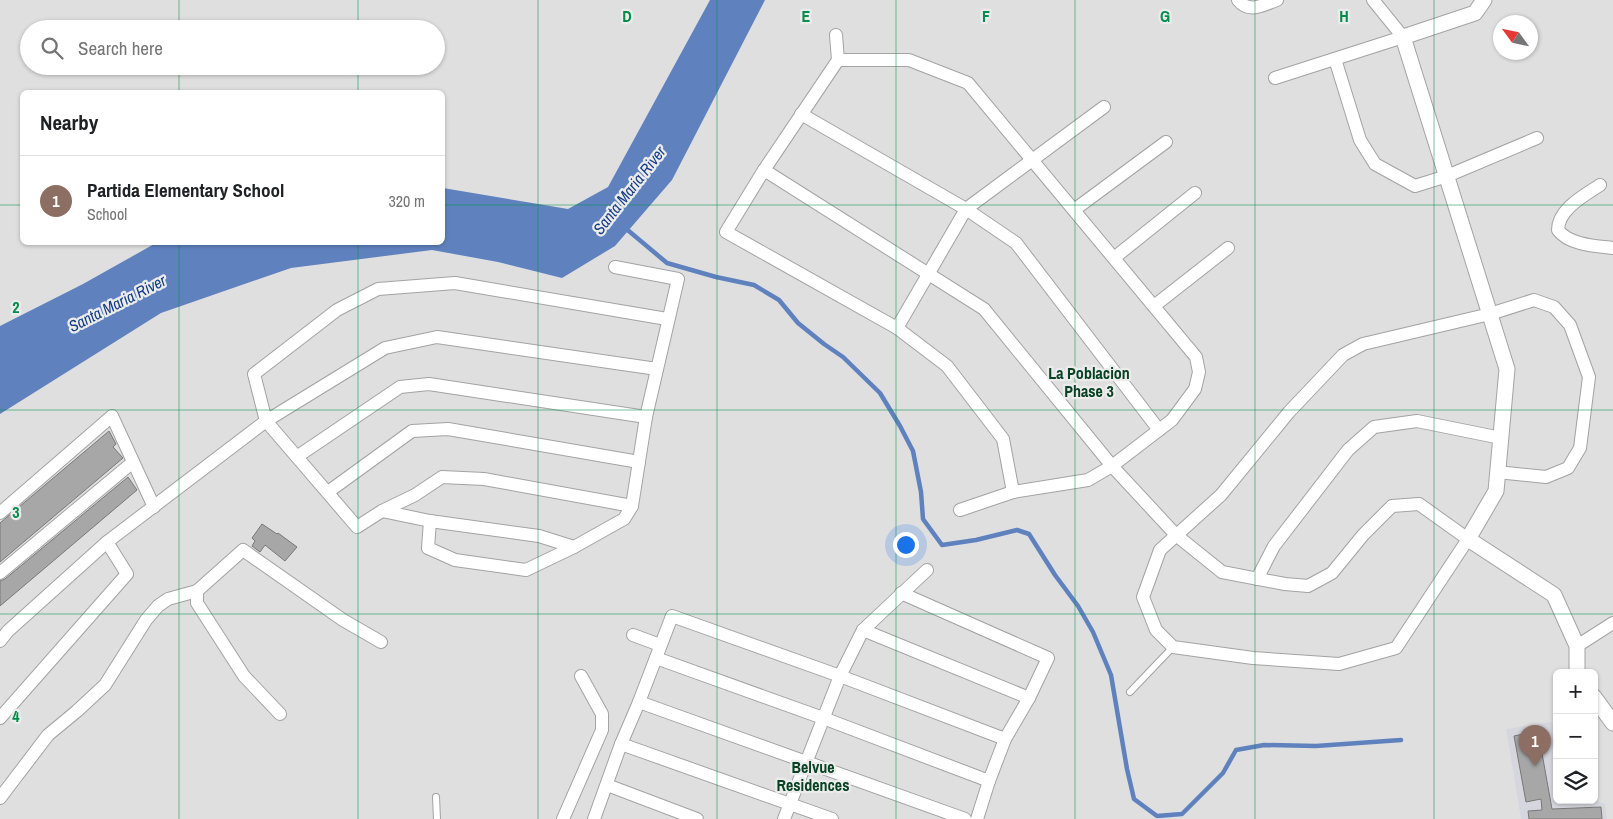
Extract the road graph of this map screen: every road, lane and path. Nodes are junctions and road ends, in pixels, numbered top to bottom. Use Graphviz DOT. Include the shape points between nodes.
graph roads {
  1 [pos="1238,0"];
  2 [pos="1277,0"];
  3 [pos="1373,0"];
  4 [pos="1484,0"];
  5 [pos="836,35"];
  6 [pos="1403,37"];
  7 [pos="1335,59"];
  8 [pos="838,60"];
  9 [pos="1275,78"];
  10 [pos="1104,107"];
  11 [pos="801,114"];
  12 [pos="1536,138"];
  13 [pos="1166,142"];
  14 [pos="1033,161"];
  15 [pos="764,170"];
  16 [pos="1447,176"];
  17 [pos="1600,184"];
  18 [pos="1195,193"];
  19 [pos="966,209"];
  20 [pos="1074,210"];
  21 [pos="1228,248"];
  22 [pos="1613,248"];
  23 [pos="1114,258"];
  24 [pos="616,267"];
  25 [pos="929,274"];
  26 [pos="1154,306"];
  27 [pos="1490,314"];
  28 [pos="668,319"];
  29 [pos="897,328"];
  30 [pos="657,370"];
  31 [pos="646,417"];
  32 [pos="266,421"];
  33 [pos="1159,430"];
  34 [pos="1500,438"];
  35 [pos="298,456"];
  36 [pos="133,462"];
  37 [pos="639,462"];
  38 [pos="1112,466"];
  39 [pos="1497,472"];
  40 [pos="328,492"];
  41 [pos="1013,492"];
  42 [pos="154,506"];
  43 [pos="632,506"];
  44 [pos="960,510"];
  45 [pos="382,511"];
  46 [pos="0,513"];
  47 [pos="430,521"];
  48 [pos="1176,535"];
  49 [pos="1468,540"];
  50 [pos="107,542"];
  51 [pos="574,547"];
  52 [pos="927,570"];
  53 [pos="0,573"];
  54 [pos="1257,579"];
  55 [pos="196,592"];
  56 [pos="901,593"];
  57 [pos="1613,623"];
  58 [pos="863,630"];
  59 [pos="633,635"];
  60 [pos="3,636"];
  61 [pos="381,642"];
  62 [pos="660,645"];
  63 [pos="1577,646"];
  64 [pos="1173,647"];
  65 [pos="656,658"];
  66 [pos="1577,669"];
  67 [pos="581,676"];
  68 [pos="840,676"];
  69 [pos="1130,692"];
  70 [pos="1029,698"];
  71 [pos="639,702"];
  72 [pos="1598,702"];
  73 [pos="280,714"];
  74 [pos="0,718"];
  75 [pos="822,718"];
  76 [pos="1613,723"];
  77 [pos="1005,739"];
  78 [pos="621,744"];
  79 [pos="805,762"];
  80 [pos="989,781"];
  81 [pos="607,785"];
  82 [pos="436,797"];
  83 [pos="0,798"];
  84 [pos="790,804"];
  85 [pos="437,819"];
  86 [pos="563,819"];
  87 [pos="594,819"];
  88 [pos="698,819"];
  89 [pos="784,819"];
  90 [pos="832,819"];
  91 [pos="965,819"];
  92 [pos="977,819"];
  1 -- 2 [label="street" via="1251,9"];
  3 -- 6 [label="street"];
  4 -- 6 [label="street" via="1474,13"];
  5 -- 8 [label="street"];
  6 -- 7 [label="street"];
  6 -- 16 [label="street"];
  7 -- 9 [label="street"];
  7 -- 16 [label="street" via="1360,140 1375,164 1415,186"];
  8 -- 11 [label="street"];
  8 -- 14 [label="street" via="909,60 968,83"];
  10 -- 14 [label="street"];
  11 -- 15 [label="street"];
  11 -- 19 [label="street"];
  12 -- 16 [label="street"];
  13 -- 20 [label="street"];
  14 -- 19 [label="street"];
  14 -- 20 [label="street"];
  15 -- 25 [label="street"];
  15 -- 29 [label="street" via="726,232"];
  16 -- 27 [label="street"];
  17 -- 22 [label="street" via="1567,210 1558,230 1575,241"];
  18 -- 23 [label="street"];
  19 -- 25 [label="street"];
  19 -- 33 [label="street" via="1016,243"];
  20 -- 23 [label="street"];
  21 -- 26 [label="street"];
  23 -- 26 [label="street"];
  24 -- 28 [label="street" via="678,279"];
  25 -- 29 [label="street"];
  25 -- 38 [label="street" via="984,309"];
  26 -- 33 [label="street" via="1196,356 1199,372 1195,389 1172,420"];
  27 -- 34 [label="street" via="1507,369"];
  27 -- 39 [label="street" via="1534,300 1554,307 1570,325 1589,377 1580,448 1568,468 1546,476"];
  27 -- 48 [label="street" via="1363,344 1342,356 1288,412 1221,495"];
  28 -- 30 [label="street"];
  28 -- 32 [label="street" via="455,283 378,289 337,310 254,374"];
  29 -- 41 [label="street" via="947,366 1003,439"];
  30 -- 31 [label="street"];
  30 -- 32 [label="street" via="437,337 385,348"];
  31 -- 35 [label="street" via="429,384 400,387"];
  31 -- 37 [label="street"];
  32 -- 35 [label="street"];
  32 -- 42 [label="street"];
  33 -- 38 [label="street"];
  34 -- 39 [label="street"];
  34 -- 54 [label="street" via="1418,421 1374,427 1348,450 1274,546"];
  35 -- 40 [label="street"];
  36 -- 42 [label="street"];
  36 -- 46 [label="street" via="112,416"];
  36 -- 53 [label="street"];
  37 -- 40 [label="street" via="448,429 412,431"];
  37 -- 43 [label="street"];
  38 -- 41 [label="street" via="1088,480"];
  38 -- 48 [label="street"];
  39 -- 49 [label="street" via="1496,491"];
  40 -- 45 [label="street" via="357,528"];
  41 -- 44 [label="street"];
  42 -- 50 [label="street"];
  43 -- 45 [label="street" via="484,480 442,477"];
  43 -- 51 [label="street" via="624,520"];
  45 -- 47 [label="street"];
  47 -- 51 [label="street" via="539,536"];
  47 -- 51 [label="street" via="428,548 455,560 526,570"];
  48 -- 54 [label="street" via="1222,572"];
  48 -- 64 [label="street" via="1160,550 1143,597 1156,630"];
  49 -- 54 [label="street" via="1419,504 1392,506 1332,573 1308,586"];
  49 -- 63 [label="street" via="1554,595"];
  49 -- 64 [label="street" via="1396,648 1340,664 1253,658"];
  50 -- 60 [label="street"];
  50 -- 74 [label="street" via="127,574"];
  52 -- 56 [label="street"];
  55 -- 61 [label="street" via="243,550 343,620"];
  55 -- 73 [label="street" via="197,603 244,676"];
  55 -- 83 [label="street" via="168,599 158,606 104,685 48,734"];
  56 -- 58 [label="street"];
  56 -- 70 [label="street" via="1048,658"];
  57 -- 63 [label="street"];
  58 -- 68 [label="street"];
  58 -- 70 [label="street"];
  59 -- 62 [label="street"];
  62 -- 65 [label="street"];
  62 -- 68 [label="street" via="672,616"];
  63 -- 66 [label="street"];
  64 -- 69 [label="lane"];
  65 -- 71 [label="street"];
  65 -- 75 [label="street"];
  67 -- 86 [label="street" via="602,714 602,730"];
  68 -- 75 [label="street"];
  68 -- 77 [label="street"];
  70 -- 77 [label="street"];
  71 -- 78 [label="street"];
  71 -- 79 [label="street"];
  72 -- 76 [label="street"];
  75 -- 79 [label="street"];
  75 -- 80 [label="street"];
  77 -- 80 [label="street"];
  78 -- 81 [label="street"];
  78 -- 84 [label="street"];
  79 -- 84 [label="street"];
  79 -- 91 [label="street"];
  80 -- 92 [label="street"];
  81 -- 87 [label="street"];
  81 -- 88 [label="street"];
  82 -- 85 [label="lane"];
  84 -- 89 [label="street"];
  84 -- 90 [label="street"];
}
